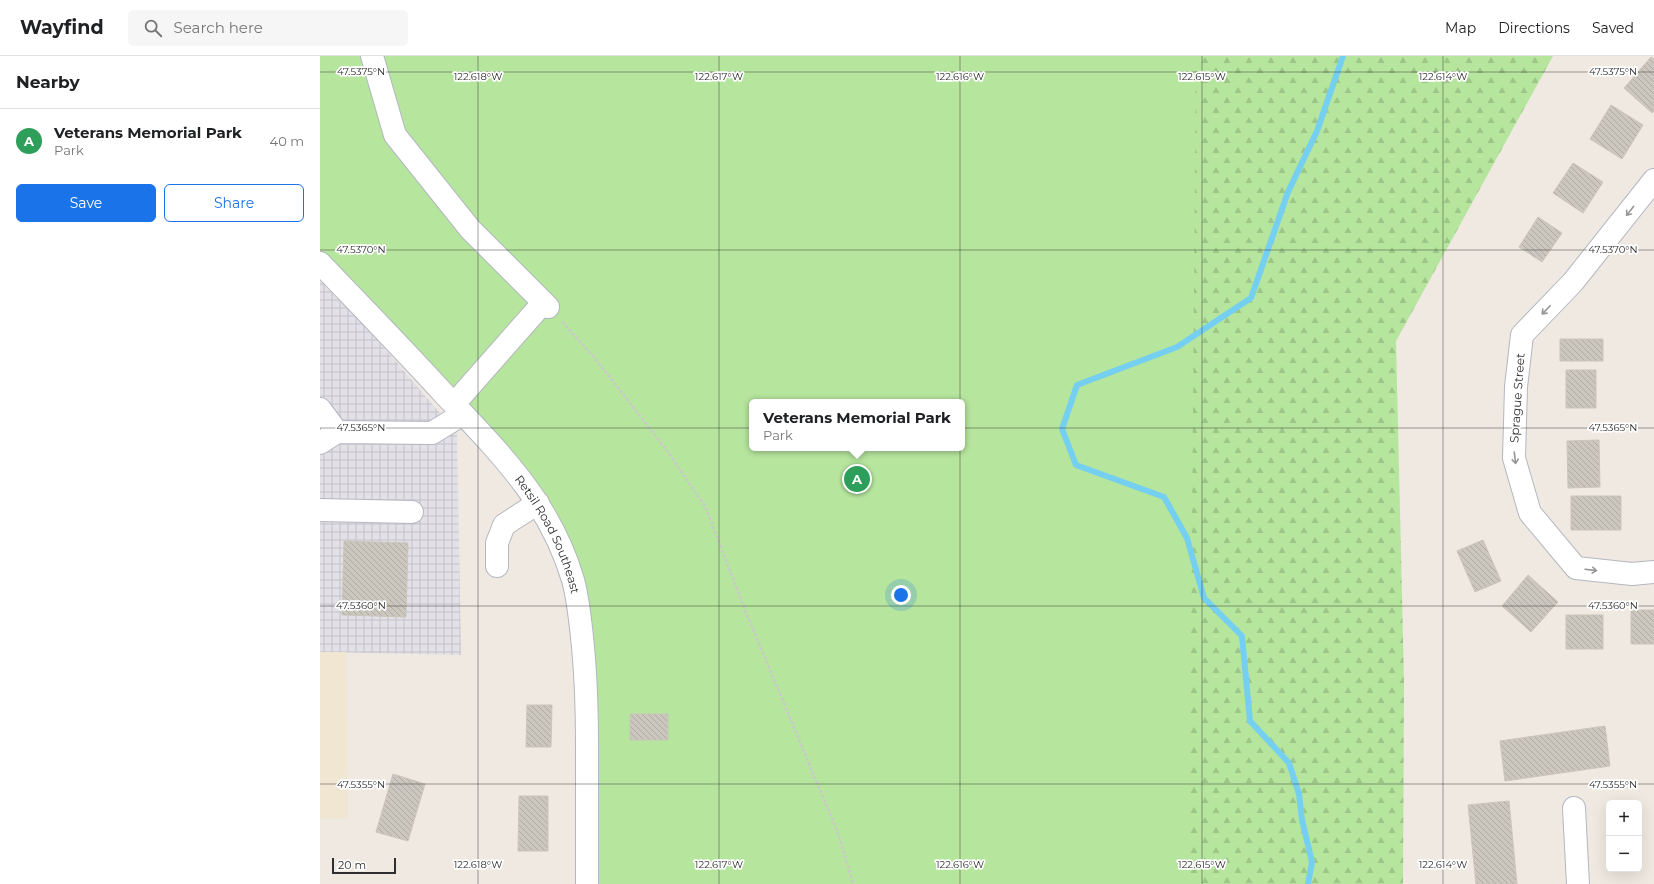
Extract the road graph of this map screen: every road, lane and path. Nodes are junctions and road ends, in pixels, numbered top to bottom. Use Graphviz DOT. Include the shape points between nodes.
graph roads {
  1 [pos="372,56"];
  2 [pos="1654,180"];
  3 [pos="320,263"];
  4 [pos="546,305"];
  5 [pos="320,409"];
  6 [pos="459,409"];
  7 [pos="329,437"];
  8 [pos="538,503"];
  9 [pos="320,510"];
  10 [pos="412,512"];
  11 [pos="496,566"];
  12 [pos="1654,572"];
  13 [pos="1574,808"];
  14 [pos="587,884"];
  15 [pos="853,884"];
  16 [pos="1578,884"];
  1 -- 4 [label="street" via="395,135 470,229"];
  2 -- 12 [label="street, Sprague Street, one-way" via="1573,282 1522,335 1516,387 1514,458 1530,513 1576,568 1632,574"];
  3 -- 6 [label="street, Retsil Road Southeast"];
  4 -- 6 [label="street"];
  4 -- 15 [label="path" via="594,356 665,448 705,506 747,615 838,833"];
  5 -- 7 [label="street"];
  6 -- 7 [label="street" via="432,433"];
  6 -- 8 [label="street, Retsil Road Southeast" via="510,465"];
  8 -- 11 [label="street" via="504,525 497,543"];
  8 -- 14 [label="street, Retsil Road Southeast" via="561,548 573,580 580,620 588,705"];
  9 -- 10 [label="street"];
  13 -- 16 [label="street"];
}
